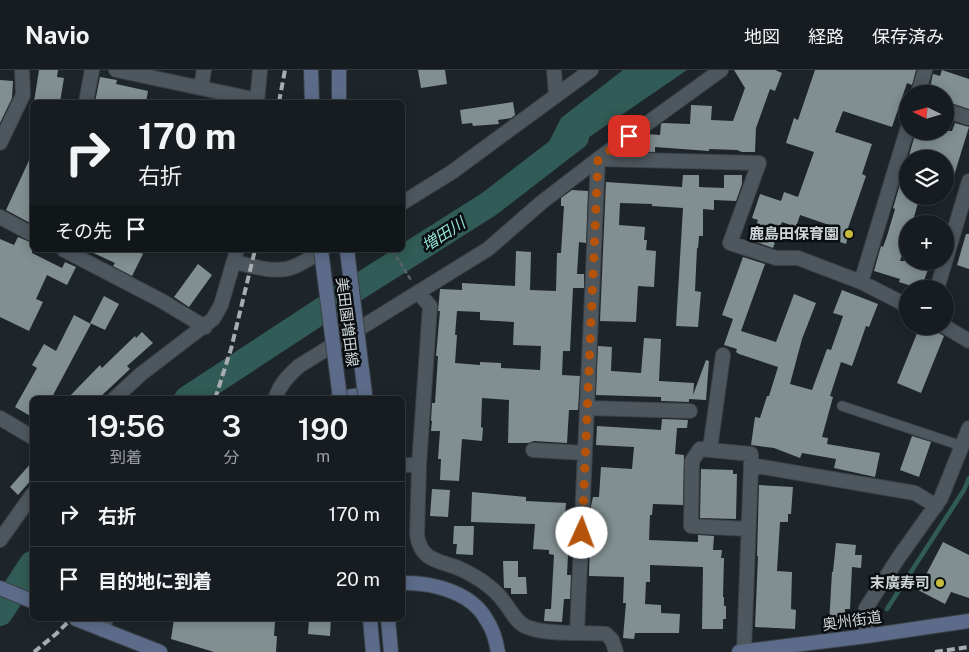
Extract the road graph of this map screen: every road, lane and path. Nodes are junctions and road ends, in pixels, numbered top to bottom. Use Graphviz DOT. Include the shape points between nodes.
graph roads {
  1 [pos="22,70"];
  2 [pos="92,70"];
  3 [pos="116,70"];
  4 [pos="204,70"];
  5 [pos="260,70"];
  6 [pos="311,70"];
  7 [pos="339,70"];
  8 [pos="554,70"];
  9 [pos="591,70"];
  10 [pos="721,70"];
  11 [pos="925,70"];
  12 [pos="921,85"];
  13 [pos="201,88"];
  14 [pos="556,96"];
  15 [pos="86,100"];
  16 [pos="253,100"];
  17 [pos="257,100"];
  18 [pos="312,100"];
  19 [pos="340,100"];
  20 [pos="954,113"];
  21 [pos="969,118"];
  22 [pos="904,140"];
  23 [pos="0,144"];
  24 [pos="598,159"];
  25 [pos="969,181"];
  26 [pos="405,201"];
  27 [pos="0,217"];
  28 [pos="30,233"];
  29 [pos="68,252"];
  30 [pos="319,252"];
  31 [pos="322,252"];
  32 [pos="347,252"];
  33 [pos="393,252"];
  34 [pos="236,256"];
  35 [pos="940,280"];
  36 [pos="861,282"];
  37 [pos="418,292"];
  38 [pos="899,301"];
  39 [pos="205,327"];
  40 [pos="954,332"];
  41 [pos="969,341"];
  42 [pos="723,355"];
  43 [pos="118,396"];
  44 [pos="276,396"];
  45 [pos="339,396"];
  46 [pos="366,396"];
  47 [pos="842,406"];
  48 [pos="587,408"];
  49 [pos="690,411"];
  50 [pos="0,418"];
  51 [pos="969,428"];
  52 [pos="30,436"];
  53 [pos="962,446"];
  54 [pos="710,449"];
  55 [pos="533,450"];
  56 [pos="585,453"];
  57 [pos="419,465"];
  58 [pos="751,465"];
  59 [pos="405,466"];
  60 [pos="30,498"];
  61 [pos="936,506"];
  62 [pos="748,530"];
  63 [pos="0,540"];
  64 [pos="405,583"];
  65 [pos="0,588"];
  66 [pos="30,600"];
  67 [pos="87,621"];
  68 [pos="370,621"];
  69 [pos="388,621"];
  70 [pos="969,621"];
  71 [pos="104,624"];
  72 [pos="577,632"];
  73 [pos="867,636"];
  74 [pos="744,651"];
  75 [pos="160,652"];
  76 [pos="373,652"];
  77 [pos="391,652"];
  78 [pos="498,652"];
  79 [pos="616,652"];
  80 [pos="739,652"];
  1 -- 23 [label="street" via="23,95"];
  2 -- 15 [label="street"];
  3 -- 13 [label="street"];
  4 -- 13 [label="street"];
  5 -- 17 [label="street"];
  6 -- 18 [label="main road"];
  7 -- 19 [label="main road"];
  8 -- 14 [label="street"];
  9 -- 14 [label="street"];
  10 -- 24 [label="street"];
  11 -- 12 [label="street"];
  13 -- 16 [label="street"];
  14 -- 26 [label="street" via="452,172"];
  20 -- 21 [label="street"];
  22 -- 36 [label="street"];
  24 -- 36 [label="street" via="759,163 730,243 776,258 798,258"];
  24 -- 37 [label="street" via="488,249"];
  24 -- 48 [label="street"];
  25 -- 35 [label="street"];
  27 -- 28 [label="street"];
  29 -- 39 [label="street" via="158,298"];
  30 -- 34 [label="street" via="283,270 271,270"];
  31 -- 45 [label="main road, 美田園増田線, bridge"];
  32 -- 46 [label="main road, 美田園増田線, bridge"];
  33 -- 37 [label="path"];
  34 -- 39 [label="street" via="221,305"];
  36 -- 38 [label="street"];
  37 -- 44 [label="street" via="299,366 288,375"];
  37 -- 57 [label="street" via="430,306"];
  39 -- 43 [label="street" via="168,353"];
  40 -- 41 [label="street"];
  42 -- 54 [label="street"];
  47 -- 53 [label="lane"];
  48 -- 49 [label="street"];
  48 -- 56 [label="street"];
  50 -- 52 [label="street"];
  51 -- 53 [label="street"];
  53 -- 61 [label="street"];
  54 -- 58 [label="street" via="751,454"];
  54 -- 62 [label="street" via="700,449 692,461 691,526"];
  55 -- 56 [label="street"];
  56 -- 72 [label="street"];
  57 -- 59 [label="street"];
  57 -- 72 [label="street" via="417,535 418,545 425,554 484,582 525,627 540,631"];
  58 -- 61 [label="street" via="915,493"];
  58 -- 62 [label="street"];
  60 -- 63 [label="street"];
  61 -- 73 [label="street" via="866,608"];
  62 -- 74 [label="street"];
  64 -- 78 [label="main road" via="434,584 471,603 485,616"];
  65 -- 66 [label="main road"];
  67 -- 71 [label="main road"];
  68 -- 76 [label="main road"];
  69 -- 77 [label="main road"];
  70 -- 73 [label="main road, 奥州街道"];
  71 -- 75 [label="main road"];
  72 -- 79 [label="street" via="606,634"];
  73 -- 74 [label="main road, 奥州街道"];
  74 -- 80 [label="main road, 奥州街道"];
}
